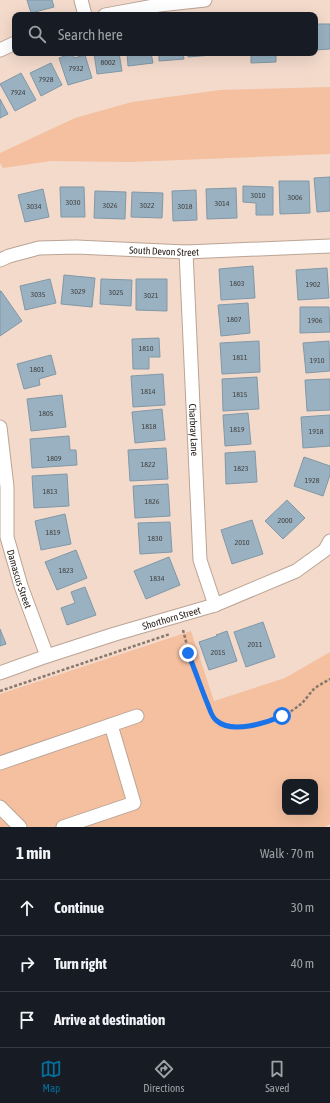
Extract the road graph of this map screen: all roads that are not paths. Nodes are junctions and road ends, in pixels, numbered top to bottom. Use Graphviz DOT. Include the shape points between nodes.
graph roads {
  1 [pos="81,0"];
  2 [pos="205,0"];
  3 [pos="84,12"];
  4 [pos="120,12"];
  5 [pos="12,44"];
  6 [pos="0,50"];
  7 [pos="330,246"];
  8 [pos="186,252"];
  9 [pos="0,260"];
  10 [pos="0,427"];
  11 [pos="330,541"];
  12 [pos="215,605"];
  13 [pos="47,656"];
  14 [pos="0,673"];
  15 [pos="137,716"];
  16 [pos="111,725"];
  17 [pos="0,763"];
  18 [pos="0,807"];
  19 [pos="20,827"];
  20 [pos="63,827"];
  1 -- 3 [label="street"];
  2 -- 4 [label="street" via="160,4"];
  5 -- 6 [label="street"];
  7 -- 8 [label="street, South Devon Street"];
  8 -- 9 [label="street, South Devon Street" via="76,247 39,248"];
  8 -- 12 [label="street, Charbray Lane" via="200,560"];
  10 -- 13 [label="street, Damascus Street" via="7,487 7,537 21,586"];
  11 -- 12 [label="street, Shorthorn Street" via="325,550 296,571"];
  12 -- 13 [label="street, Shorthorn Street"];
  13 -- 14 [label="street, Shorthorn Street"];
  15 -- 16 [label="street"];
  16 -- 17 [label="street"];
  16 -- 20 [label="street" via="134,803"];
  18 -- 19 [label="street"];
}
